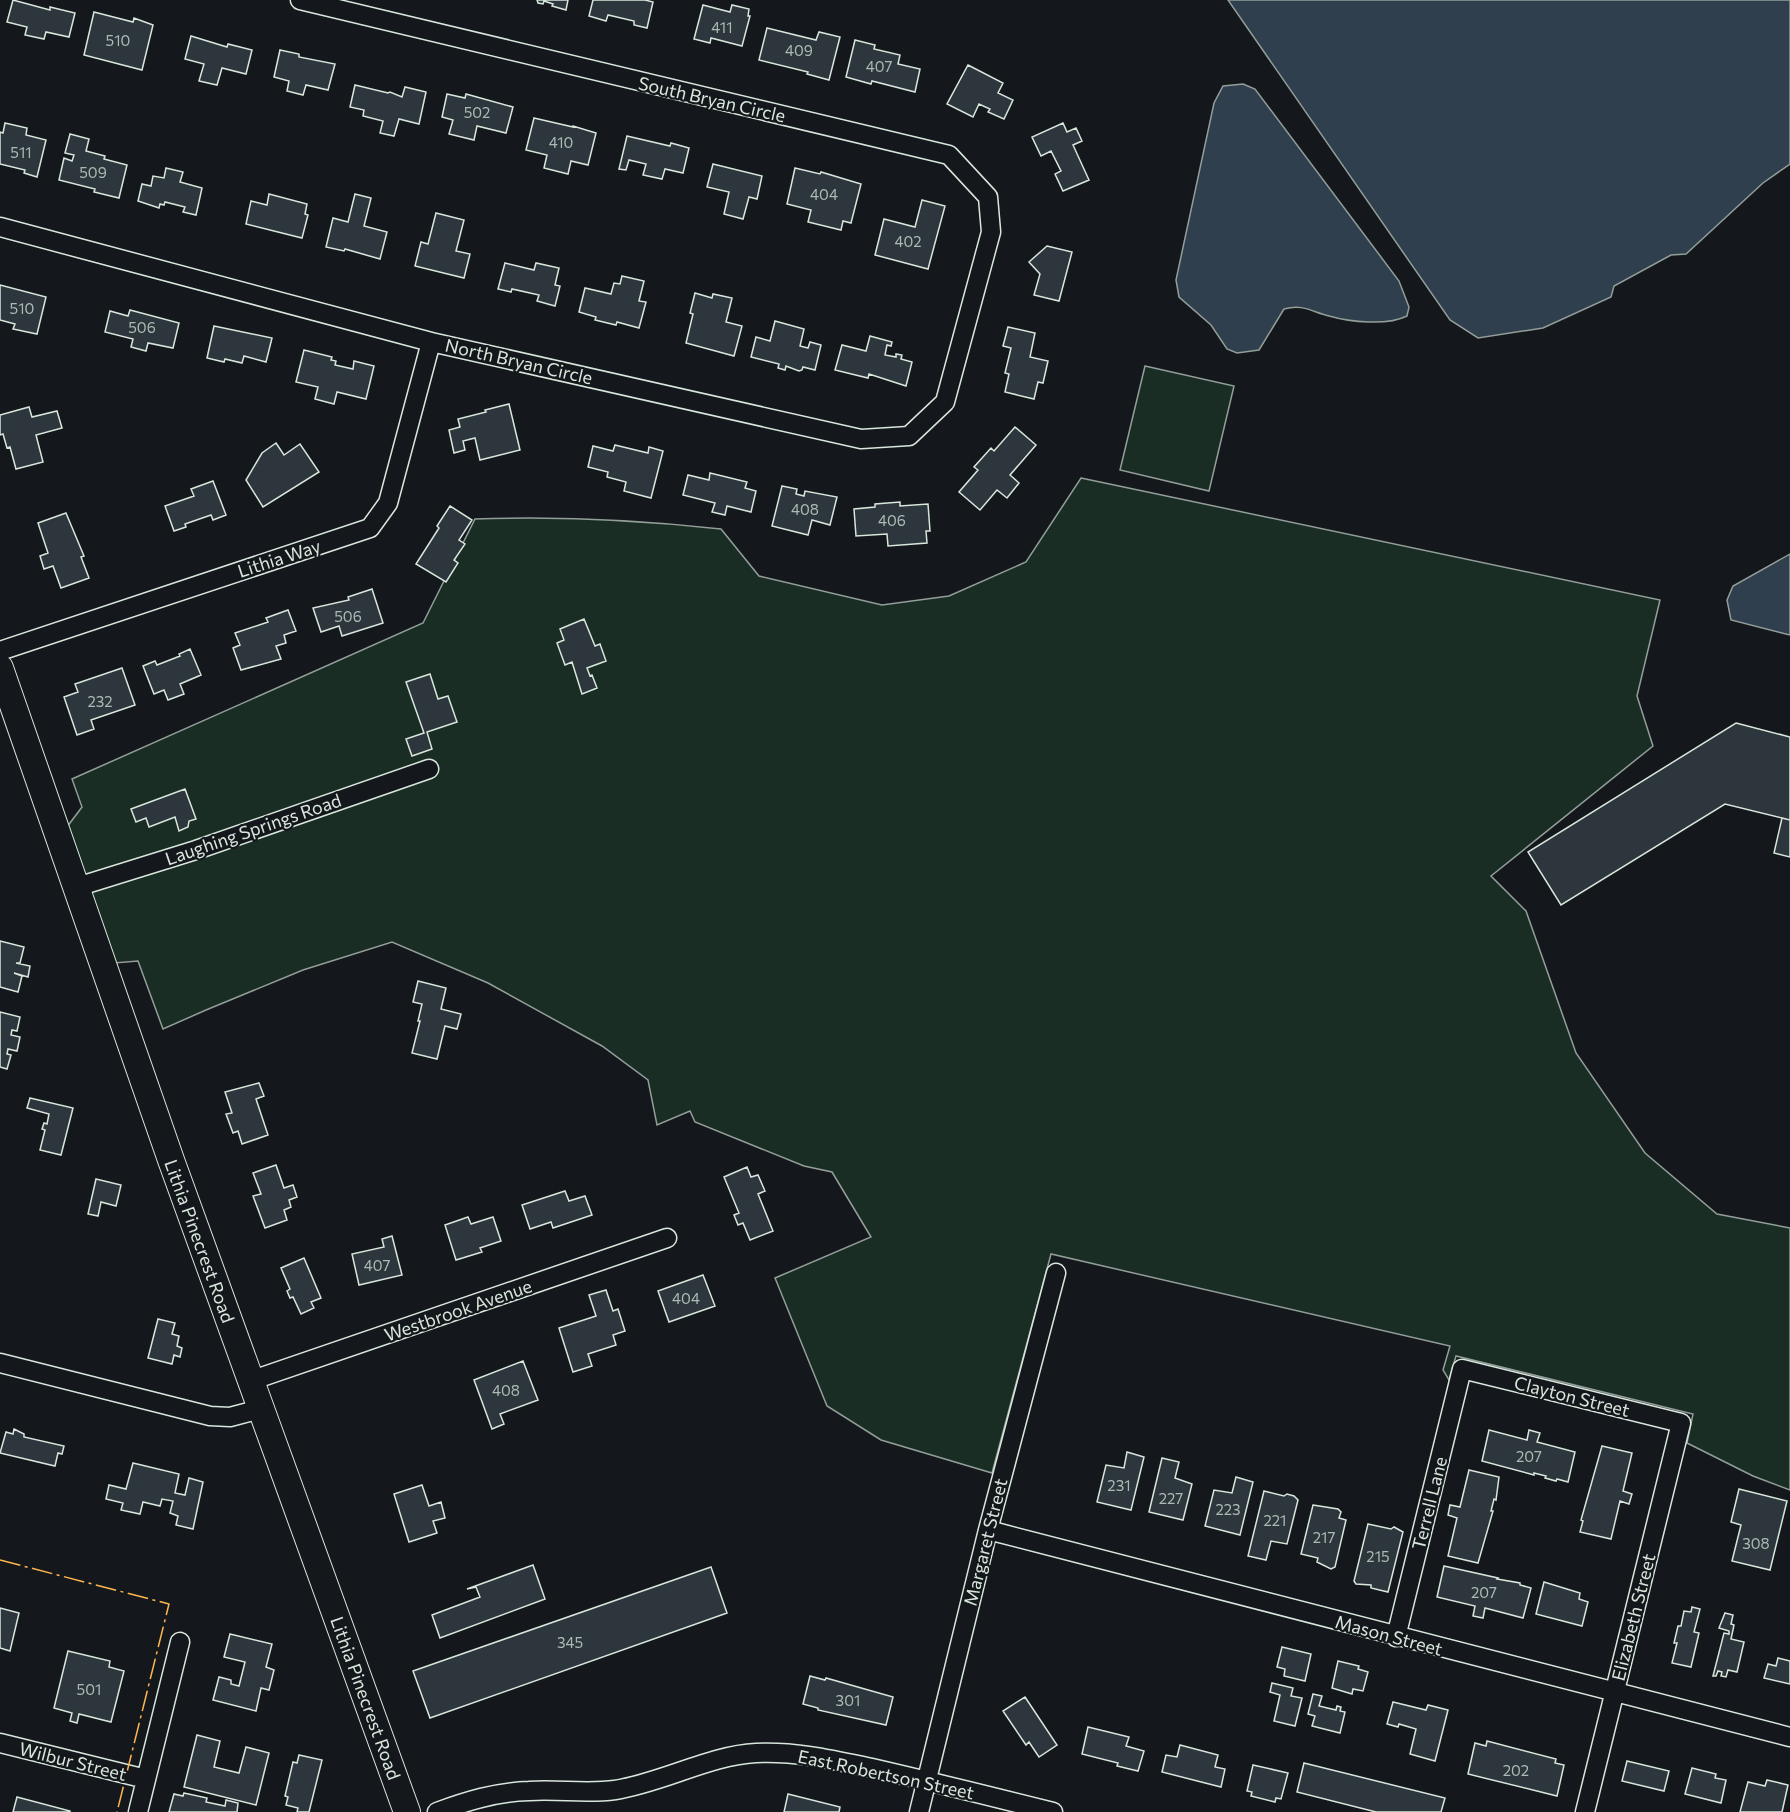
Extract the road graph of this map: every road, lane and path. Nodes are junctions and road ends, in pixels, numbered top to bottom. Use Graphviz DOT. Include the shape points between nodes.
graph roads {
  1 [pos="300,0"];
  2 [pos="0,227"];
  3 [pos="967,317"];
  4 [pos="431,342"];
  5 [pos="0,651"];
  6 [pos="0,668"];
  7 [pos="429,768"];
  8 [pos="77,887"];
  9 [pos="667,1239"];
  10 [pos="1056,1273"];
  11 [pos="0,1363"];
  12 [pos="1462,1369"];
  13 [pos="250,1381"];
  14 [pos="260,1409"];
  15 [pos="1681,1423"];
  16 [pos="988,1530"];
  17 [pos="1396,1636"];
  18 [pos="180,1642"];
  19 [pos="1614,1694"];
  20 [pos="1790,1737"];
  21 [pos="0,1743"];
  22 [pos="147,1779"];
  23 [pos="926,1780"];
  24 [pos="138,1812"];
  25 [pos="407,1812"];
  26 [pos="437,1812"];
  27 [pos="919,1812"];
  28 [pos="1053,1812"];
  29 [pos="1585,1812"];
  1 -- 3 [label="street, South Bryan Circle" via="949,155 988,197 991,232"];
  2 -- 4 [label="street, North Bryan Circle"];
  3 -- 4 [label="street, North Bryan Circle" via="945,402 909,435 861,439"];
  4 -- 5 [label="street, Lithia Way" via="388,503 370,528"];
  6 -- 8 [label="main road, Lithia Pinecrest Road"];
  7 -- 8 [label="street, Laughing Springs Road" via="196,850"];
  8 -- 13 [label="main road, Lithia Pinecrest Road"];
  9 -- 13 [label="street, Westbrook Avenue"];
  10 -- 16 [label="street, Margaret Street"];
  11 -- 14 [label="street" via="210,1416 230,1417"];
  12 -- 15 [label="street, Clayton Street"];
  12 -- 17 [label="street, Terrell Lane"];
  13 -- 14 [label="main road, Lithia Pinecrest Road"];
  14 -- 25 [label="main road, Lithia Pinecrest Road"];
  15 -- 19 [label="street, Elizabeth Street"];
  16 -- 17 [label="street, Mason Street"];
  16 -- 23 [label="street, Margaret Street"];
  17 -- 19 [label="street, Mason Street"];
  18 -- 22 [label="street"];
  19 -- 20 [label="street, Mason Street"];
  19 -- 29 [label="street, Elizabeth Street"];
  21 -- 22 [label="street, Wilbur Street"];
  22 -- 24 [label="street"];
  23 -- 26 [label="street, East Robertson Street" via="811,1755 753,1753 616,1790 500,1793"];
  23 -- 27 [label="street, Margaret Street"];
  23 -- 28 [label="street, East Robertson Street"];
}
